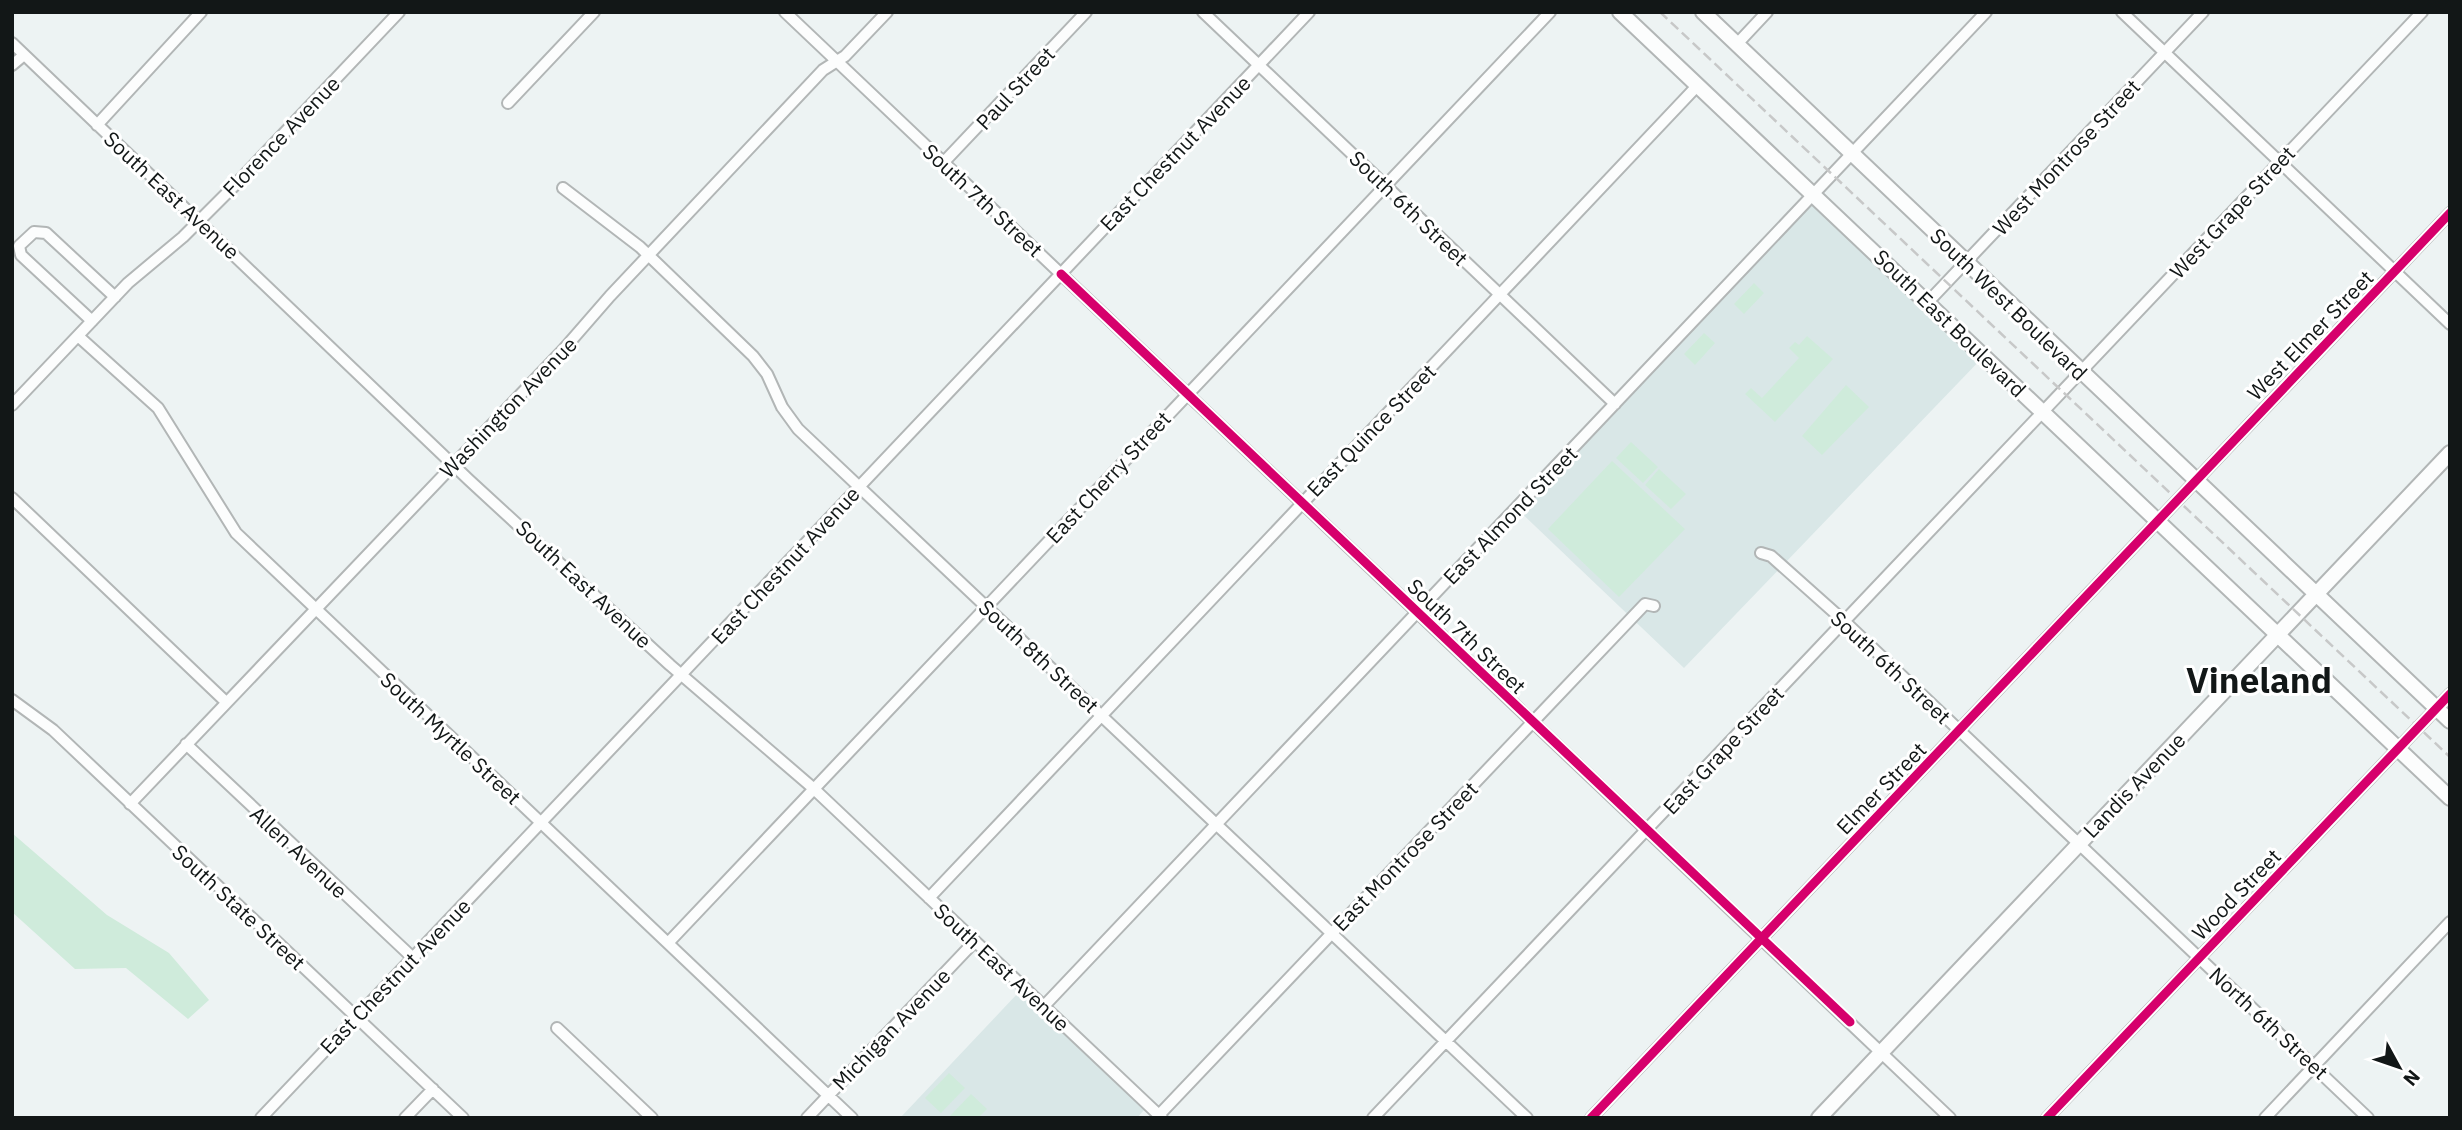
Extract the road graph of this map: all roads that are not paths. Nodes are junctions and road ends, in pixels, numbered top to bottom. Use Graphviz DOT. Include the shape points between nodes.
graph roads {
  1 [pos="201,12"];
  2 [pos="398,12"];
  3 [pos="594,12"];
  4 [pos="785,12"];
  5 [pos="887,12"];
  6 [pos="1086,12"];
  7 [pos="1203,12"];
  8 [pos="1310,12"];
  9 [pos="1550,12"];
  10 [pos="1620,12"];
  11 [pos="1703,12"];
  12 [pos="1767,12"];
  13 [pos="1986,12"];
  14 [pos="2122,12"];
  15 [pos="2203,12"];
  16 [pos="2422,12"];
  17 [pos="12,43"];
  18 [pos="1737,44"];
  19 [pos="2165,53"];
  20 [pos="24,55"];
  21 [pos="837,62"];
  22 [pos="1260,64"];
  23 [pos="12,65"];
  24 [pos="1698,85"];
  25 [pos="508,103"];
  26 [pos="97,124"];
  27 [pos="1852,153"];
  28 [pos="2279,162"];
  29 [pos="943,163"];
  30 [pos="1386,186"];
  31 [pos="563,188"];
  32 [pos="1813,194"];
  33 [pos="2450,213"];
  34 [pos="199,220"];
  35 [pos="648,254"];
  36 [pos="1966,263"];
  37 [pos="2395,271"];
  38 [pos="1061,274"];
  39 [pos="1500,294"];
  40 [pos="115,297"];
  41 [pos="1928,302"];
  42 [pos="92,321"];
  43 [pos="2450,324"];
  44 [pos="78,336"];
  45 [pos="2081,373"];
  46 [pos="1186,394"];
  47 [pos="1615,404"];
  48 [pos="12,405"];
  49 [pos="2043,412"];
  50 [pos="2450,453"];
  51 [pos="454,464"];
  52 [pos="2195,481"];
  53 [pos="860,486"];
  54 [pos="12,498"];
  55 [pos="1301,503"];
  56 [pos="2158,520"];
  57 [pos="1761,553"];
  58 [pos="2316,594"];
  59 [pos="986,606"];
  60 [pos="1654,606"];
  61 [pos="314,608"];
  62 [pos="1416,612"];
  63 [pos="1844,621"];
  64 [pos="2278,635"];
  65 [pos="682,674"];
  66 [pos="2450,694"];
  67 [pos="12,700"];
  68 [pos="226,702"];
  69 [pos="2436,708"];
  70 [pos="1102,715"];
  71 [pos="2450,721"];
  72 [pos="1532,722"];
  73 [pos="1959,731"];
  74 [pos="186,744"];
  75 [pos="2398,748"];
  76 [pos="813,788"];
  77 [pos="2450,798"];
  78 [pos="130,804"];
  79 [pos="541,823"];
  80 [pos="1216,824"];
  81 [pos="1647,830"];
  82 [pos="2078,843"];
  83 [pos="929,898"];
  84 [pos="2450,922"];
  85 [pos="1331,932"];
  86 [pos="1761,939"];
  87 [pos="975,941"];
  88 [pos="668,943"];
  89 [pos="2199,957"];
  90 [pos="413,958"];
  91 [pos="1044,1006"];
  92 [pos="356,1017"];
  93 [pos="557,1028"];
  94 [pos="1445,1041"];
  95 [pos="1882,1053"];
  96 [pos="2314,1066"];
  97 [pos="433,1089"];
  98 [pos="828,1095"];
  99 [pos="1160,1116"];
  100 [pos="261,1118"];
  101 [pos="405,1118"];
  102 [pos="463,1118"];
  103 [pos="652,1118"];
  104 [pos="807,1118"];
  105 [pos="852,1118"];
  106 [pos="1373,1118"];
  107 [pos="1527,1118"];
  108 [pos="1591,1118"];
  109 [pos="1819,1118"];
  110 [pos="1950,1118"];
  111 [pos="2047,1118"];
  112 [pos="2265,1118"];
  113 [pos="2368,1118"];
  1 -- 26 [label="street"];
  2 -- 34 [label="street, Florence Avenue"];
  3 -- 25 [label="street"];
  4 -- 21 [label="street, South 7th Street"];
  5 -- 21 [label="street, Washington Avenue"];
  6 -- 29 [label="street, Paul Street"];
  7 -- 22 [label="street, South 6th Street"];
  8 -- 22 [label="street, East Chestnut Avenue"];
  9 -- 30 [label="street, East Cherry Street"];
  10 -- 24 [label="main road, South East Boulevard"];
  11 -- 18 [label="main road, South West Boulevard"];
  12 -- 18 [label="street"];
  13 -- 27 [label="street, East Almond Street"];
  14 -- 19 [label="street"];
  15 -- 19 [label="street, West Montrose Street"];
  16 -- 28 [label="street, West Grape Street"];
  17 -- 20 [label="street, South East Avenue"];
  18 -- 27 [label="main road, South West Boulevard"];
  19 -- 28 [label="street"];
  19 -- 36 [label="street, West Montrose Street"];
  20 -- 23 [label="street"];
  20 -- 26 [label="street, South East Avenue"];
  21 -- 29 [label="street, South 7th Street"];
  21 -- 35 [label="street, Washington Avenue" via="823,69"];
  22 -- 30 [label="street, South 6th Street"];
  22 -- 38 [label="street, East Chestnut Avenue"];
  24 -- 32 [label="main road, South East Boulevard"];
  24 -- 39 [label="street, East Quince Street"];
  26 -- 34 [label="street, South East Avenue"];
  27 -- 32 [label="street, East Almond Street"];
  27 -- 36 [label="main road, South West Boulevard"];
  28 -- 37 [label="street"];
  28 -- 45 [label="street, West Grape Street"];
  29 -- 38 [label="street, South 7th Street"];
  30 -- 39 [label="street, South 6th Street"];
  30 -- 46 [label="street, East Cherry Street"];
  31 -- 35 [label="street, South 8th Street"];
  32 -- 41 [label="main road, South East Boulevard"];
  32 -- 47 [label="street, East Almond Street"];
  33 -- 37 [label="street, West Elmer Street"];
  34 -- 40 [label="street, Florence Avenue"];
  34 -- 51 [label="street, South East Avenue"];
  35 -- 51 [label="street, Washington Avenue"];
  35 -- 53 [label="street, South 8th Street" via="753,356 798,429"];
  36 -- 41 [label="street, West Montrose Street"];
  36 -- 45 [label="main road, South West Boulevard"];
  37 -- 43 [label="street"];
  37 -- 52 [label="street, West Elmer Street"];
  38 -- 46 [label="street, South 7th Street"];
  38 -- 53 [label="street, East Chestnut Avenue"];
  39 -- 47 [label="street, South 6th Street"];
  39 -- 55 [label="street, East Quince Street"];
  40 -- 42 [label="street, Florence Avenue"];
  40 -- 42 [label="street" via="46,233 34,232 25,238 19,246 21,255"];
  41 -- 49 [label="main road, South East Boulevard"];
  42 -- 44 [label="street, Florence Avenue"];
  44 -- 48 [label="street, Florence Avenue"];
  44 -- 61 [label="street, South Myrtle Street" via="158,408 228,524"];
  45 -- 49 [label="street, West Grape Street"];
  45 -- 52 [label="main road, South West Boulevard"];
  46 -- 55 [label="street, South 7th Street"];
  46 -- 59 [label="street, East Cherry Street"];
  47 -- 62 [label="street, East Almond Street"];
  49 -- 56 [label="main road, South East Boulevard"];
  49 -- 63 [label="street, East Grape Street"];
  50 -- 58 [label="main road, Landis Avenue"];
  51 -- 61 [label="street, Washington Avenue"];
  51 -- 65 [label="street, South East Avenue"];
  52 -- 56 [label="street, Elmer Street"];
  52 -- 58 [label="main road, South West Boulevard"];
  53 -- 59 [label="street, South 8th Street"];
  53 -- 65 [label="street, East Chestnut Avenue"];
  54 -- 68 [label="street"];
  55 -- 62 [label="street, South 7th Street"];
  55 -- 70 [label="street, East Quince Street"];
  56 -- 64 [label="main road, South East Boulevard"];
  56 -- 73 [label="street, Elmer Street"];
  57 -- 63 [label="street, South 6th Street" via="1771,556"];
  58 -- 64 [label="main road, Landis Avenue"];
  58 -- 69 [label="main road, South West Boulevard"];
  59 -- 70 [label="street, South 8th Street"];
  59 -- 76 [label="street, East Cherry Street"];
  60 -- 72 [label="street, East Montrose Street" via="1645,604"];
  61 -- 68 [label="street, Washington Avenue"];
  61 -- 79 [label="street, South Myrtle Street"];
  62 -- 72 [label="street, South 7th Street"];
  62 -- 80 [label="street, East Almond Street"];
  63 -- 73 [label="street, South 6th Street"];
  63 -- 81 [label="street, East Grape Street"];
  64 -- 75 [label="main road, South East Boulevard"];
  64 -- 82 [label="main road, Landis Avenue"];
  65 -- 76 [label="street, South East Avenue"];
  65 -- 79 [label="street, East Chestnut Avenue"];
  66 -- 69 [label="street, Wood Street"];
  67 -- 78 [label="street, South State Street" via="41,719"];
  68 -- 74 [label="street, Washington Avenue"];
  69 -- 71 [label="main road, South West Boulevard"];
  69 -- 75 [label="street, Wood Street"];
  70 -- 80 [label="street, South 8th Street"];
  70 -- 83 [label="street, East Quince Street"];
  72 -- 81 [label="street, South 7th Street"];
  72 -- 85 [label="street, East Montrose Street"];
  73 -- 82 [label="street, South 6th Street"];
  73 -- 86 [label="street, Elmer Street"];
  74 -- 78 [label="street, Washington Avenue"];
  74 -- 90 [label="street, Allen Avenue"];
  75 -- 77 [label="main road, South East Boulevard"];
  75 -- 89 [label="street, Wood Street"];
  76 -- 83 [label="street, South East Avenue"];
  76 -- 88 [label="street, East Cherry Street"];
  78 -- 92 [label="street, South State Street"];
  79 -- 88 [label="street, South Myrtle Street"];
  79 -- 90 [label="street, East Chestnut Avenue"];
  80 -- 85 [label="street, South 8th Street"];
  80 -- 91 [label="street, East Almond Street"];
  81 -- 86 [label="street, South 7th Street"];
  81 -- 94 [label="street, East Grape Street"];
  82 -- 89 [label="street, North 6th Street"];
  82 -- 95 [label="main road, Landis Avenue"];
  83 -- 87 [label="street, South East Avenue"];
  84 -- 96 [label="street"];
  85 -- 94 [label="street, South 8th Street"];
  85 -- 99 [label="street, East Montrose Street"];
  86 -- 95 [label="street, South 7th Street"];
  86 -- 108 [label="street, Elmer Street"];
  87 -- 91 [label="street, South East Avenue"];
  87 -- 98 [label="street, Michigan Avenue"];
  88 -- 98 [label="street, South Myrtle Street"];
  89 -- 96 [label="street, North 6th Street"];
  89 -- 111 [label="street, Wood Street"];
  90 -- 92 [label="street, East Chestnut Avenue"];
  91 -- 99 [label="street, South East Avenue"];
  92 -- 97 [label="street, South State Street"];
  92 -- 100 [label="street, East Chestnut Avenue"];
  93 -- 103 [label="street"];
  94 -- 106 [label="street, East Grape Street"];
  94 -- 107 [label="street, South 8th Street"];
  95 -- 109 [label="main road, Landis Avenue"];
  95 -- 110 [label="street, South 7th Street"];
  96 -- 112 [label="street"];
  96 -- 113 [label="street, North 6th Street"];
  97 -- 101 [label="street"];
  97 -- 102 [label="street, South State Street"];
  98 -- 104 [label="street, Michigan Avenue"];
  98 -- 105 [label="street, South Myrtle Street"];
}
